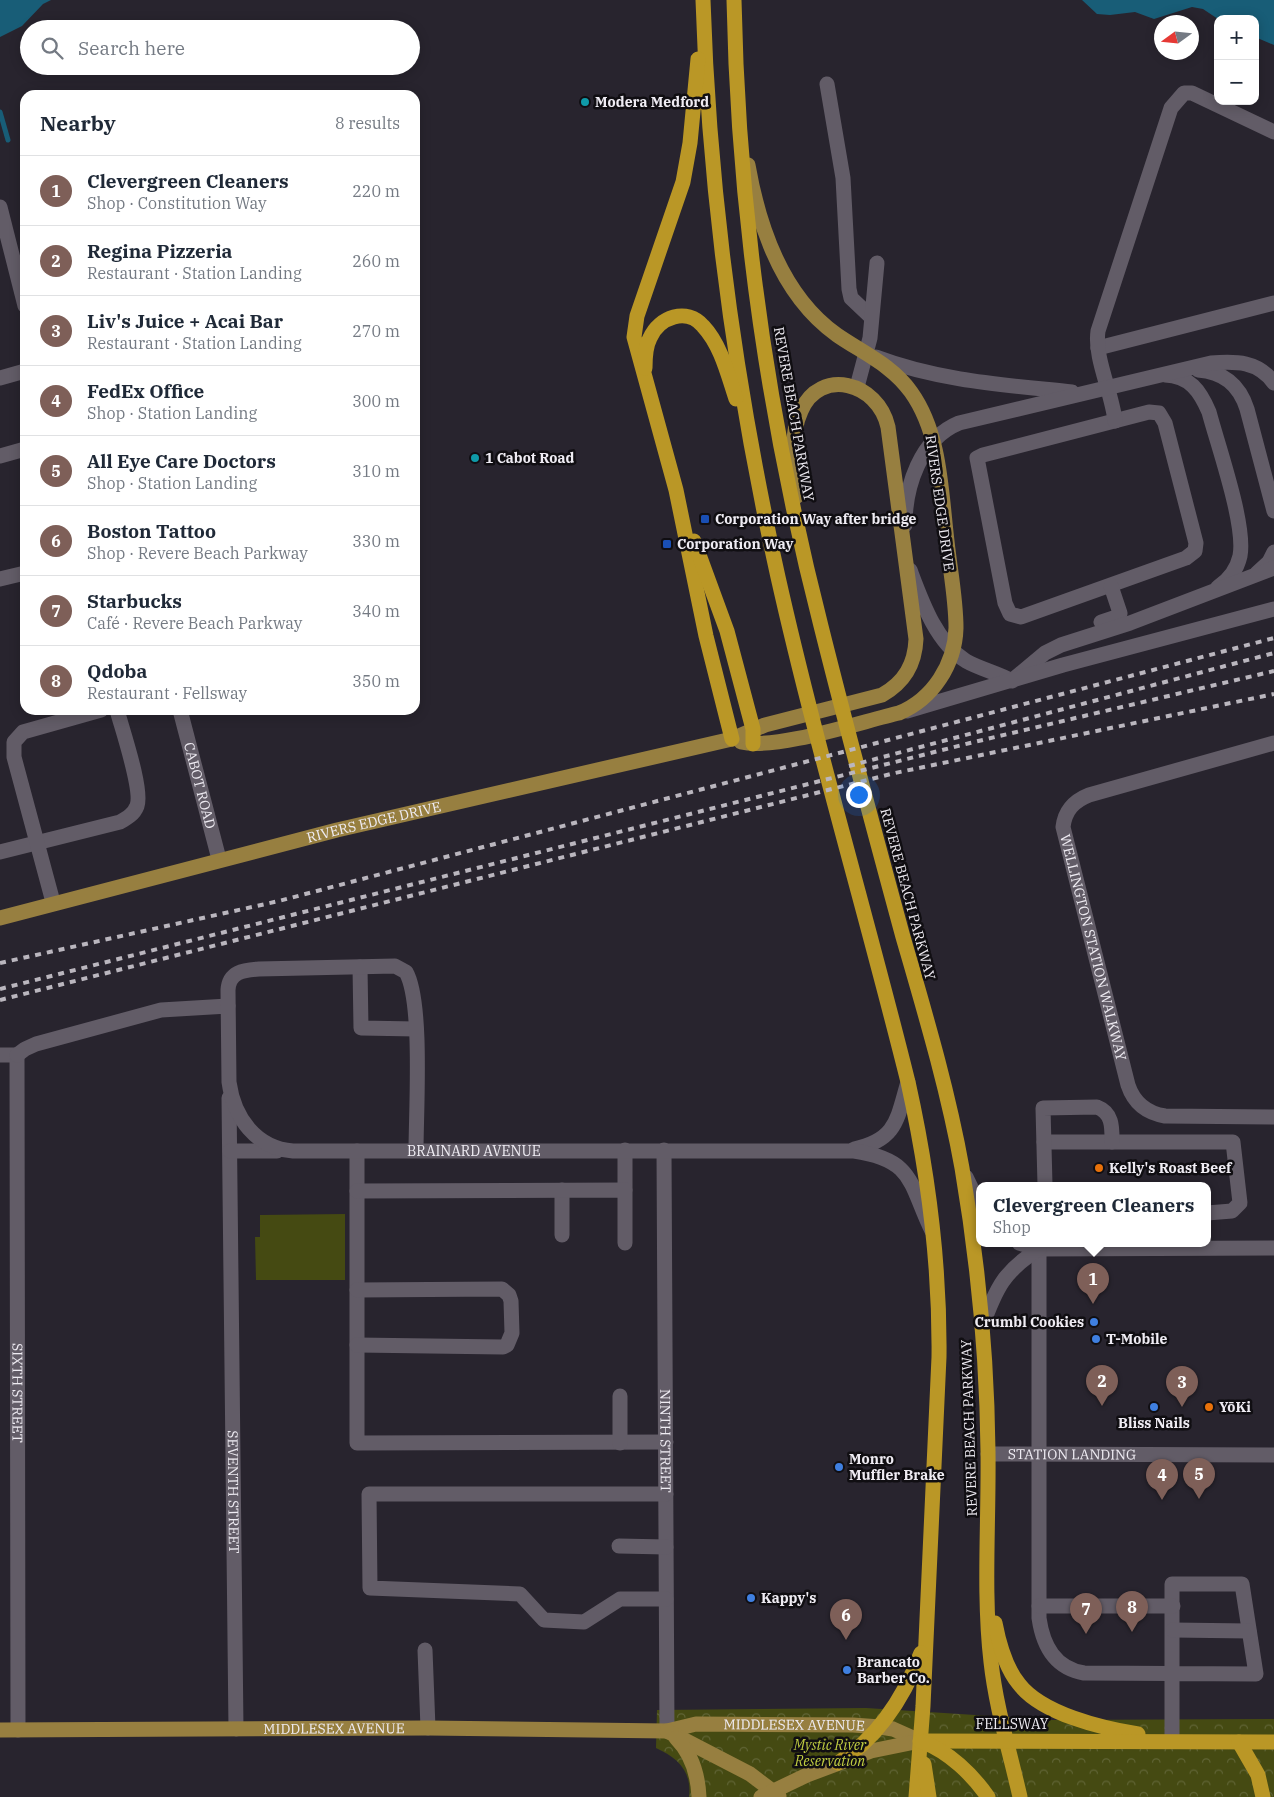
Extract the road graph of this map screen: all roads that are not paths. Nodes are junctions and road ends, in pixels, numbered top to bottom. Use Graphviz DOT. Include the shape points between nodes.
graph roads {
  1 [pos="702,0"];
  2 [pos="734,0"];
  3 [pos="827,84"];
  4 [pos="740,108"];
  5 [pos="1274,132"];
  6 [pos="0,207"];
  7 [pos="876,263"];
  8 [pos="20,286"];
  9 [pos="1274,303"];
  10 [pos="870,316"];
  11 [pos="1098,348"];
  12 [pos="867,353"];
  13 [pos="1178,369"];
  14 [pos="20,372"];
  15 [pos="1155,375"];
  16 [pos="0,378"];
  17 [pos="1274,383"];
  18 [pos="648,386"];
  19 [pos="1108,386"];
  20 [pos="857,387"];
  21 [pos="1083,393"];
  22 [pos="1115,420"];
  23 [pos="933,441"];
  24 [pos="20,450"];
  25 [pos="753,454"];
  26 [pos="0,456"];
  27 [pos="676,490"];
  28 [pos="1274,511"];
  29 [pos="905,552"];
  30 [pos="1274,552"];
  31 [pos="805,559"];
  32 [pos="1274,568"];
  33 [pos="20,573"];
  34 [pos="1252,577"];
  35 [pos="0,579"];
  36 [pos="1111,586"];
  37 [pos="1204,595"];
  38 [pos="1274,609"];
  39 [pos="954,650"];
  40 [pos="1012,681"];
  41 [pos="899,713"];
  42 [pos="83,715"];
  43 [pos="118,715"];
  44 [pos="181,715"];
  45 [pos="753,737"];
  46 [pos="732,739"];
  47 [pos="1274,744"];
  48 [pos="37,843"];
  49 [pos="0,852"];
  50 [pos="219,860"];
  51 [pos="53,902"];
  52 [pos="0,916"];
  53 [pos="360,967"];
  54 [pos="228,1006"];
  55 [pos="416,1029"];
  56 [pos="0,1055"];
  57 [pos="17,1055"];
  58 [pos="229,1082"];
  59 [pos="908,1082"];
  60 [pos="1274,1117"];
  61 [pos="1044,1142"];
  62 [pos="1112,1142"];
  63 [pos="875,1149"];
  64 [pos="625,1150"];
  65 [pos="664,1150"];
  66 [pos="230,1151"];
  67 [pos="293,1151"];
  68 [pos="356,1151"];
  69 [pos="416,1151"];
  70 [pos="962,1166"];
  71 [pos="1045,1182"];
  72 [pos="562,1190"];
  73 [pos="625,1190"];
  74 [pos="357,1191"];
  75 [pos="976,1197"];
  76 [pos="1211,1212"];
  77 [pos="933,1232"];
  78 [pos="562,1235"];
  79 [pos="625,1243"];
  80 [pos="1044,1247"];
  81 [pos="1210,1247"];
  82 [pos="1274,1248"];
  83 [pos="357,1290"];
  84 [pos="982,1327"];
  85 [pos="357,1345"];
  86 [pos="620,1396"];
  87 [pos="666,1442"];
  88 [pos="620,1443"];
  89 [pos="988,1454"];
  90 [pos="1040,1454"];
  91 [pos="1274,1455"];
  92 [pos="666,1494"];
  93 [pos="619,1546"];
  94 [pos="666,1547"];
  95 [pos="988,1580"];
  96 [pos="666,1599"];
  97 [pos="1039,1606"];
  98 [pos="1173,1606"];
  99 [pos="1173,1630"];
  100 [pos="1249,1631"];
  101 [pos="926,1640"];
  102 [pos="425,1650"];
  103 [pos="1174,1674"];
  104 [pos="880,1727"];
  105 [pos="428,1728"];
  106 [pos="236,1729"];
  107 [pos="0,1730"];
  108 [pos="18,1730"];
  109 [pos="667,1731"];
  110 [pos="1006,1740"];
  111 [pos="920,1741"];
  112 [pos="1172,1741"];
  113 [pos="1240,1742"];
  114 [pos="1274,1742"];
  115 [pos="838,1763"];
  116 [pos="772,1795"];
  117 [pos="699,1797"];
  118 [pos="916,1797"];
  119 [pos="929,1797"];
  120 [pos="988,1797"];
  121 [pos="1020,1797"];
  122 [pos="1263,1797"];
  1 -- 18 [label="highway" via="693,122 683,182 634,326 637,353"];
  1 -- 25 [label="highway, REVERE BEACH PARKWAY" via="717,199 733,334"];
  2 -- 4 [label="highway, REVERE BEACH PARKWAY"];
  3 -- 10 [label="street" via="843,178 852,298"];
  4 -- 12 [label="main road, RIVERS EDGE DRIVE" via="758,207 784,275 813,315"];
  4 -- 31 [label="highway, REVERE BEACH PARKWAY" via="747,199 763,328"];
  5 -- 11 [label="street" via="1192,93 1184,93 1171,108 1098,331"];
  6 -- 8 [label="street"];
  7 -- 10 [label="street" via="875,296"];
  9 -- 11 [label="street"];
  10 -- 12 [label="street"];
  11 -- 19 [label="street"];
  12 -- 20 [label="street"];
  12 -- 21 [label="street" via="952,378"];
  12 -- 23 [label="main road, RIVERS EDGE DRIVE" via="886,365 911,391"];
  13 -- 15 [label="street"];
  13 -- 17 [label="street" via="1211,363 1247,364 1260,369"];
  13 -- 28 [label="street" via="1216,373 1228,379 1240,393"];
  14 -- 16 [label="street"];
  15 -- 19 [label="street"];
  15 -- 37 [label="street" via="1183,379 1200,392 1209,412 1237,517 1241,548 1236,568 1221,585"];
  18 -- 25 [label="highway" via="645,356 653,332 676,316 696,320 710,335 721,356"];
  18 -- 27 [label="highway"];
  19 -- 21 [label="street"];
  19 -- 22 [label="street"];
  20 -- 29 [label="main road, RIVERS EDGE DRIVE" via="876,400 887,421"];
  20 -- 31 [label="main road" via="839,385 817,391 804,406 796,424 795,479"];
  21 -- 23 [label="street" via="967,420 951,426"];
  22 -- 36 [label="street" via="1152,411 1164,419 1196,547 1186,558"];
  22 -- 36 [label="street" via="983,455 976,462 1010,614 1026,615"];
  23 -- 29 [label="street" via="920,460 909,488"];
  23 -- 39 [label="main road, RIVERS EDGE DRIVE" via="956,619"];
  24 -- 26 [label="street"];
  25 -- 59 [label="highway, REVERE BEACH PARKWAY" via="797,658"];
  27 -- 45 [label="highway" via="727,631"];
  27 -- 46 [label="highway" via="706,636"];
  29 -- 39 [label="street" via="916,587 933,623"];
  29 -- 45 [label="main road, RIVERS EDGE DRIVE" via="916,639 912,662 902,680 876,698"];
  30 -- 34 [label="street" via="1266,566"];
  31 -- 70 [label="highway, REVERE BEACH PARKWAY"];
  32 -- 34 [label="street"];
  33 -- 35 [label="street"];
  34 -- 37 [label="street"];
  36 -- 40 [label="street" via="1121,610 1118,616 1059,638 1039,652"];
  37 -- 40 [label="street" via="1061,645 1045,653"];
  38 -- 40 [label="street"];
  39 -- 40 [label="street" via="968,662"];
  39 -- 41 [label="main road, RIVERS EDGE DRIVE" via="931,690 916,704"];
  40 -- 41 [label="street"];
  41 -- 45 [label="main road, RIVERS EDGE DRIVE" via="782,742"];
  42 -- 48 [label="street" via="23,732 14,742 14,757"];
  43 -- 48 [label="street" via="137,785 135,810 120,822"];
  44 -- 50 [label="street, CABOT ROAD"];
  45 -- 46 [label="main road, RIVERS EDGE DRIVE"];
  46 -- 50 [label="main road, RIVERS EDGE DRIVE"];
  47 -- 60 [label="street, WELLINGTON STATION WALKWAY" via="1089,795 1072,806 1063,827 1128,1085 1136,1100 1149,1111 1165,1116"];
  48 -- 49 [label="street"];
  48 -- 51 [label="street"];
  50 -- 51 [label="main road, RIVERS EDGE DRIVE"];
  51 -- 52 [label="main road, RIVERS EDGE DRIVE"];
  53 -- 54 [label="street, BRAINARD AVENUE" via="241,971 231,978"];
  53 -- 55 [label="street" via="395,966 406,972 411,985"];
  53 -- 55 [label="street" via="361,1028"];
  54 -- 57 [label="street" via="151,1012 36,1044"];
  54 -- 58 [label="street, BRAINARD AVENUE"];
  55 -- 69 [label="street"];
  56 -- 57 [label="street"];
  57 -- 108 [label="street, SIXTH STREET"];
  58 -- 66 [label="street, SEVENTH STREET"];
  58 -- 67 [label="street, BRAINARD AVENUE" via="237,1111 252,1133 272,1147"];
  59 -- 63 [label="street" via="897,1121"];
  59 -- 77 [label="highway, REVERE BEACH PARKWAY" via="922,1148"];
  61 -- 62 [label="street"];
  61 -- 62 [label="street" via="1043,1108 1097,1107 1107,1113 1112,1127"];
  61 -- 71 [label="street"];
  62 -- 76 [label="street" via="1232,1142 1240,1203 1232,1211"];
  63 -- 65 [label="street, BRAINARD AVENUE"];
  63 -- 77 [label="street, BRAINARD AVENUE" via="904,1172"];
  64 -- 65 [label="street, BRAINARD AVENUE"];
  64 -- 69 [label="street, BRAINARD AVENUE"];
  64 -- 73 [label="street"];
  65 -- 87 [label="street, NINTH STREET"];
  66 -- 67 [label="street"];
  66 -- 106 [label="street, SEVENTH STREET"];
  67 -- 68 [label="street, BRAINARD AVENUE"];
  68 -- 69 [label="street, BRAINARD AVENUE"];
  68 -- 74 [label="street"];
  70 -- 75 [label="street"];
  70 -- 84 [label="highway, REVERE BEACH PARKWAY"];
  72 -- 73 [label="street"];
  72 -- 74 [label="street"];
  72 -- 78 [label="street"];
  73 -- 79 [label="street"];
  74 -- 83 [label="street"];
  77 -- 101 [label="highway, REVERE BEACH PARKWAY" via="939,1340"];
  80 -- 84 [label="street" via="1017,1263 999,1285"];
  80 -- 90 [label="street"];
  81 -- 82 [label="street"];
  83 -- 85 [label="street"];
  83 -- 85 [label="street" via="502,1289 511,1300 512,1333 508,1344 502,1347"];
  84 -- 89 [label="highway, REVERE BEACH PARKWAY"];
  85 -- 88 [label="street" via="357,1443"];
  86 -- 88 [label="street"];
  87 -- 88 [label="street"];
  87 -- 92 [label="street, NINTH STREET"];
  89 -- 90 [label="street, STATION LANDING"];
  89 -- 95 [label="highway, REVERE BEACH PARKWAY"];
  90 -- 91 [label="street, STATION LANDING"];
  90 -- 97 [label="street"];
  92 -- 94 [label="street, NINTH STREET"];
  92 -- 96 [label="street" via="369,1494 370,1588 520,1594 544,1620 576,1622 584,1622 620,1599"];
  93 -- 94 [label="street"];
  94 -- 96 [label="street, NINTH STREET"];
  95 -- 110 [label="highway, REVERE BEACH PARKWAY" via="990,1657"];
  95 -- 112 [label="highway" via="1001,1648 1025,1691 1050,1707 1106,1728"];
  96 -- 109 [label="street, NINTH STREET"];
  97 -- 98 [label="street"];
  97 -- 103 [label="street" via="1046,1646 1071,1671"];
  98 -- 99 [label="street"];
  98 -- 100 [label="street" via="1172,1584 1242,1584"];
  99 -- 100 [label="street"];
  99 -- 103 [label="street"];
  100 -- 103 [label="street" via="1256,1674"];
  101 -- 104 [label="highway" via="914,1670"];
  101 -- 111 [label="highway, REVERE BEACH PARKWAY"];
  102 -- 105 [label="street"];
  103 -- 112 [label="street"];
  104 -- 109 [label="main road, MIDDLESEX AVENUE" via="696,1724"];
  104 -- 111 [label="main road, MIDDLESEX AVENUE" via="894,1729"];
  104 -- 115 [label="highway"];
  105 -- 106 [label="main road, MIDDLESEX AVENUE"];
  105 -- 109 [label="main road, MIDDLESEX AVENUE"];
  106 -- 108 [label="main road, MIDDLESEX AVENUE"];
  107 -- 108 [label="main road, MIDDLESEX AVENUE"];
  109 -- 116 [label="main road, MIDDLESEX AVENUE" via="759,1778"];
  109 -- 117 [label="main road" via="681,1743 692,1762"];
  110 -- 111 [label="highway, FELLSWAY"];
  110 -- 112 [label="highway, FELLSWAY"];
  110 -- 121 [label="highway, REVERE BEACH PARKWAY"];
  111 -- 115 [label="main road, FELLSWAY" via="885,1746"];
  111 -- 118 [label="highway"];
  111 -- 119 [label="highway"];
  111 -- 120 [label="highway" via="947,1754"];
  112 -- 113 [label="highway, FELLSWAY"];
  113 -- 114 [label="highway, FELLSWAY"];
  113 -- 122 [label="highway" via="1258,1775"];
  115 -- 116 [label="main road, FELLSWAY"];
}
